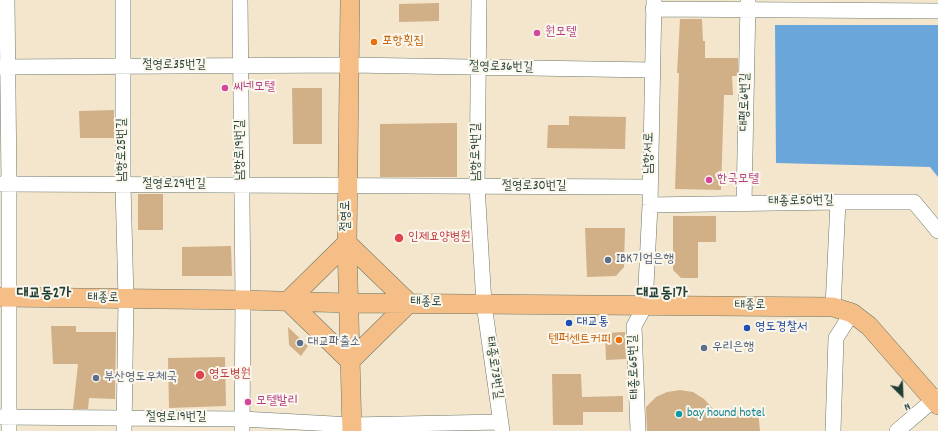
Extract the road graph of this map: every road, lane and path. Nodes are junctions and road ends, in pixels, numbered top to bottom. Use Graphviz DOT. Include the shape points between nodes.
graph roads {
  1 [pos="7,0"];
  2 [pos="123,0"];
  3 [pos="240,0"];
  4 [pos="350,0"];
  5 [pos="479,0"];
  6 [pos="654,5"];
  7 [pos="748,5"];
  8 [pos="938,11"];
  9 [pos="349,65"];
  10 [pos="123,66"];
  11 [pos="241,66"];
  12 [pos="4,67"];
  13 [pos="478,67"];
  14 [pos="652,70"];
  15 [pos="4,184"];
  16 [pos="123,185"];
  17 [pos="241,186"];
  18 [pos="347,186"];
  19 [pos="477,186"];
  20 [pos="650,187"];
  21 [pos="838,202"];
  22 [pos="744,204"];
  23 [pos="650,205"];
  24 [pos="938,231"];
  25 [pos="347,243"];
  26 [pos="4,297"];
  27 [pos="126,299"];
  28 [pos="243,300"];
  29 [pos="288,301"];
  30 [pos="348,303"];
  31 [pos="409,303"];
  32 [pos="484,304"];
  33 [pos="645,306"];
  34 [pos="833,307"];
  35 [pos="852,313"];
  36 [pos="350,361"];
  37 [pos="936,400"];
  38 [pos="6,422"];
  39 [pos="124,424"];
  40 [pos="242,425"];
  41 [pos="501,426"];
  42 [pos="352,428"];
  43 [pos="638,431"];
  44 [pos="833,431"];
  45 [pos="897,431"];
  1 -- 12 [label="street"];
  2 -- 10 [label="street, 남항로25번길"];
  3 -- 11 [label="street, 남항로19번길"];
  4 -- 9 [label="main road, 절영로"];
  5 -- 13 [label="street, 남항로9번길"];
  6 -- 7 [label="street"];
  6 -- 14 [label="street, 남항서로"];
  7 -- 8 [label="street"];
  7 -- 22 [label="street, 대평로6번길"];
  9 -- 11 [label="street, 절영로35번길"];
  9 -- 13 [label="street, 절영로36번길"];
  9 -- 18 [label="main road, 절영로"];
  10 -- 11 [label="street, 절영로35번길"];
  10 -- 12 [label="street, 절영로35번길"];
  10 -- 16 [label="street, 남항로25번길"];
  11 -- 17 [label="street, 남항로19번길"];
  12 -- 15 [label="street"];
  13 -- 14 [label="street, 절영로36번길"];
  13 -- 19 [label="street, 남항로9번길"];
  14 -- 20 [label="street, 남항서로"];
  15 -- 16 [label="street, 절영로29번길"];
  15 -- 26 [label="street"];
  16 -- 17 [label="street, 절영로29번길"];
  16 -- 27 [label="street, 남항로25번길"];
  17 -- 18 [label="street, 절영로29번길"];
  17 -- 28 [label="street, 남항로19번길"];
  18 -- 19 [label="street, 절영로30번길"];
  18 -- 25 [label="main road, 절영로"];
  19 -- 20 [label="street, 절영로30번길"];
  19 -- 32 [label="street, 남항로9번길"];
  20 -- 23 [label="street, 남항서로"];
  21 -- 22 [label="street, 태종로50번길"];
  21 -- 24 [label="street, 태종로50번길" via="914,202"];
  21 -- 34 [label="street"];
  22 -- 23 [label="street, 태종로50번길"];
  23 -- 33 [label="street, 남항서로"];
  25 -- 29 [label="main road"];
  25 -- 30 [label="main road, 절영로"];
  25 -- 31 [label="main road"];
  26 -- 27 [label="main road, 태종로"];
  26 -- 38 [label="street"];
  27 -- 28 [label="main road, 태종로"];
  27 -- 39 [label="street, 남항로25번길"];
  28 -- 29 [label="main road, 태종로"];
  28 -- 40 [label="street, 남항로19번길"];
  29 -- 30 [label="main road, 태종로"];
  29 -- 36 [label="main road"];
  30 -- 31 [label="main road, 태종로"];
  30 -- 36 [label="main road, 절영로"];
  31 -- 32 [label="main road, 태종로"];
  31 -- 36 [label="main road"];
  32 -- 33 [label="main road, 태종로"];
  32 -- 41 [label="street, 태종로73번길"];
  33 -- 34 [label="main road, 태종로"];
  33 -- 43 [label="street, 태종로65번길" via="634,326"];
  34 -- 35 [label="main road, 태종로"];
  35 -- 37 [label="main road, 태종로" via="869,326"];
  35 -- 44 [label="street" via="836,338"];
  36 -- 42 [label="main road, 절영로"];
  37 -- 45 [label="street, 태종로"];
  38 -- 39 [label="street, 절영로19번길"];
  39 -- 40 [label="street, 절영로19번길"];
  40 -- 42 [label="street, 절영로19번길"];
  41 -- 42 [label="street, 절영로19번길"];
}
